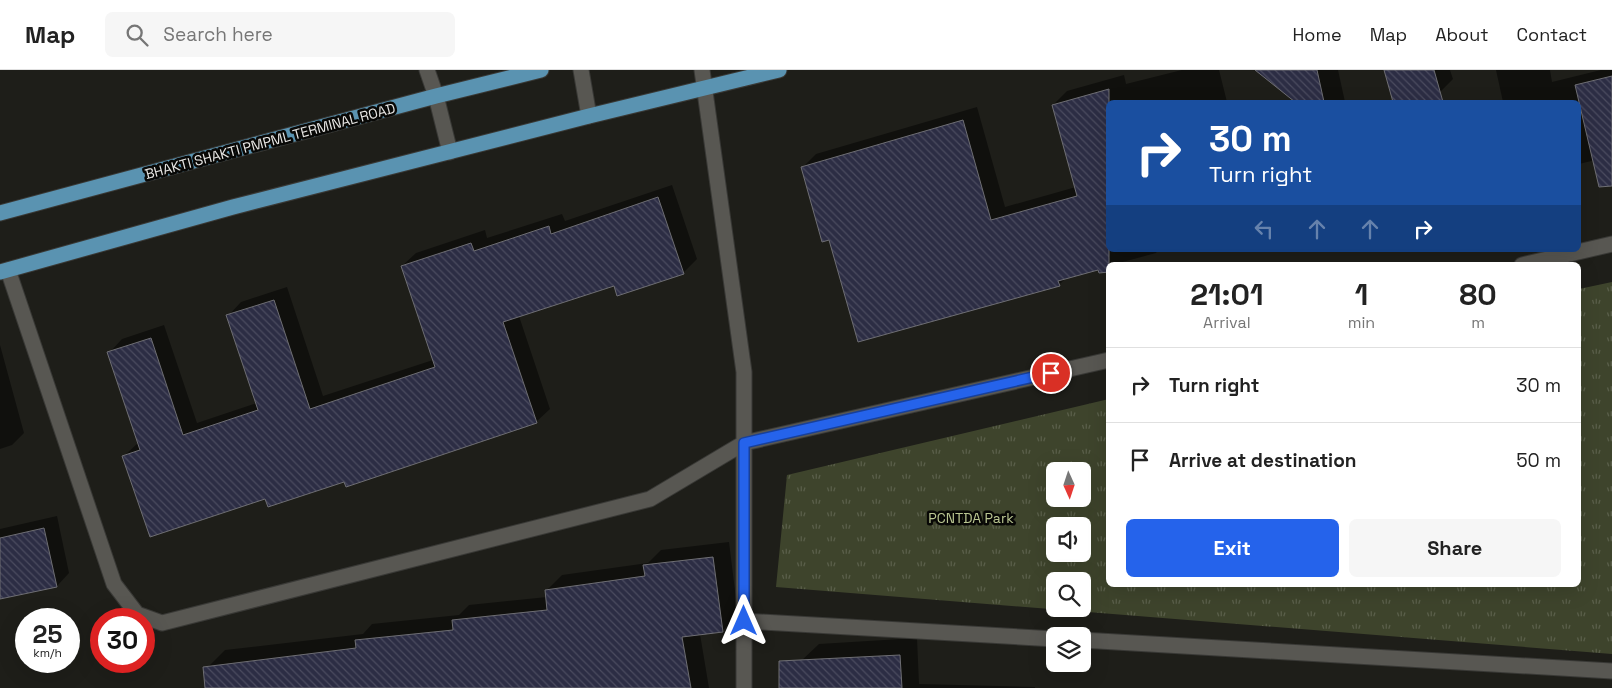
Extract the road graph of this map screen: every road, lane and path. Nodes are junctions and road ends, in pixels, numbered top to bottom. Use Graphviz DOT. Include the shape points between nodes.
graph roads {
  1 [pos="428,70"];
  2 [pos="541,70"];
  3 [pos="581,70"];
  4 [pos="702,70"];
  5 [pos="779,70"];
  6 [pos="705,88"];
  7 [pos="436,96"];
  8 [pos="588,116"];
  9 [pos="450,152"];
  10 [pos="0,213"];
  11 [pos="1612,244"];
  12 [pos="1581,251"];
  13 [pos="1578,252"];
  14 [pos="1535,262"];
  15 [pos="4,271"];
  16 [pos="1106,361"];
  17 [pos="744,443"];
  18 [pos="744,621"];
  19 [pos="1046,638"];
  20 [pos="1091,641"];
  21 [pos="1612,671"];
  22 [pos="744,688"];
  1 -- 7 [label="street"];
  2 -- 7 [label="main road, BHAKTI SHAKTI PMPML TERMINAL ROAD"];
  3 -- 8 [label="street"];
  4 -- 6 [label="street"];
  5 -- 6 [label="main road"];
  6 -- 8 [label="main road"];
  6 -- 17 [label="street" via="744,372"];
  7 -- 9 [label="street"];
  7 -- 10 [label="main road, BHAKTI SHAKTI PMPML TERMINAL ROAD"];
  8 -- 9 [label="main road"];
  9 -- 15 [label="main road" via="233,207"];
  11 -- 12 [label="street"];
  13 -- 14 [label="street"];
  15 -- 17 [label="street" via="114,584 137,614 162,623 650,499"];
  16 -- 17 [label="street"];
  17 -- 18 [label="street"];
  18 -- 19 [label="street"];
  18 -- 22 [label="street"];
  20 -- 21 [label="street"];
}
